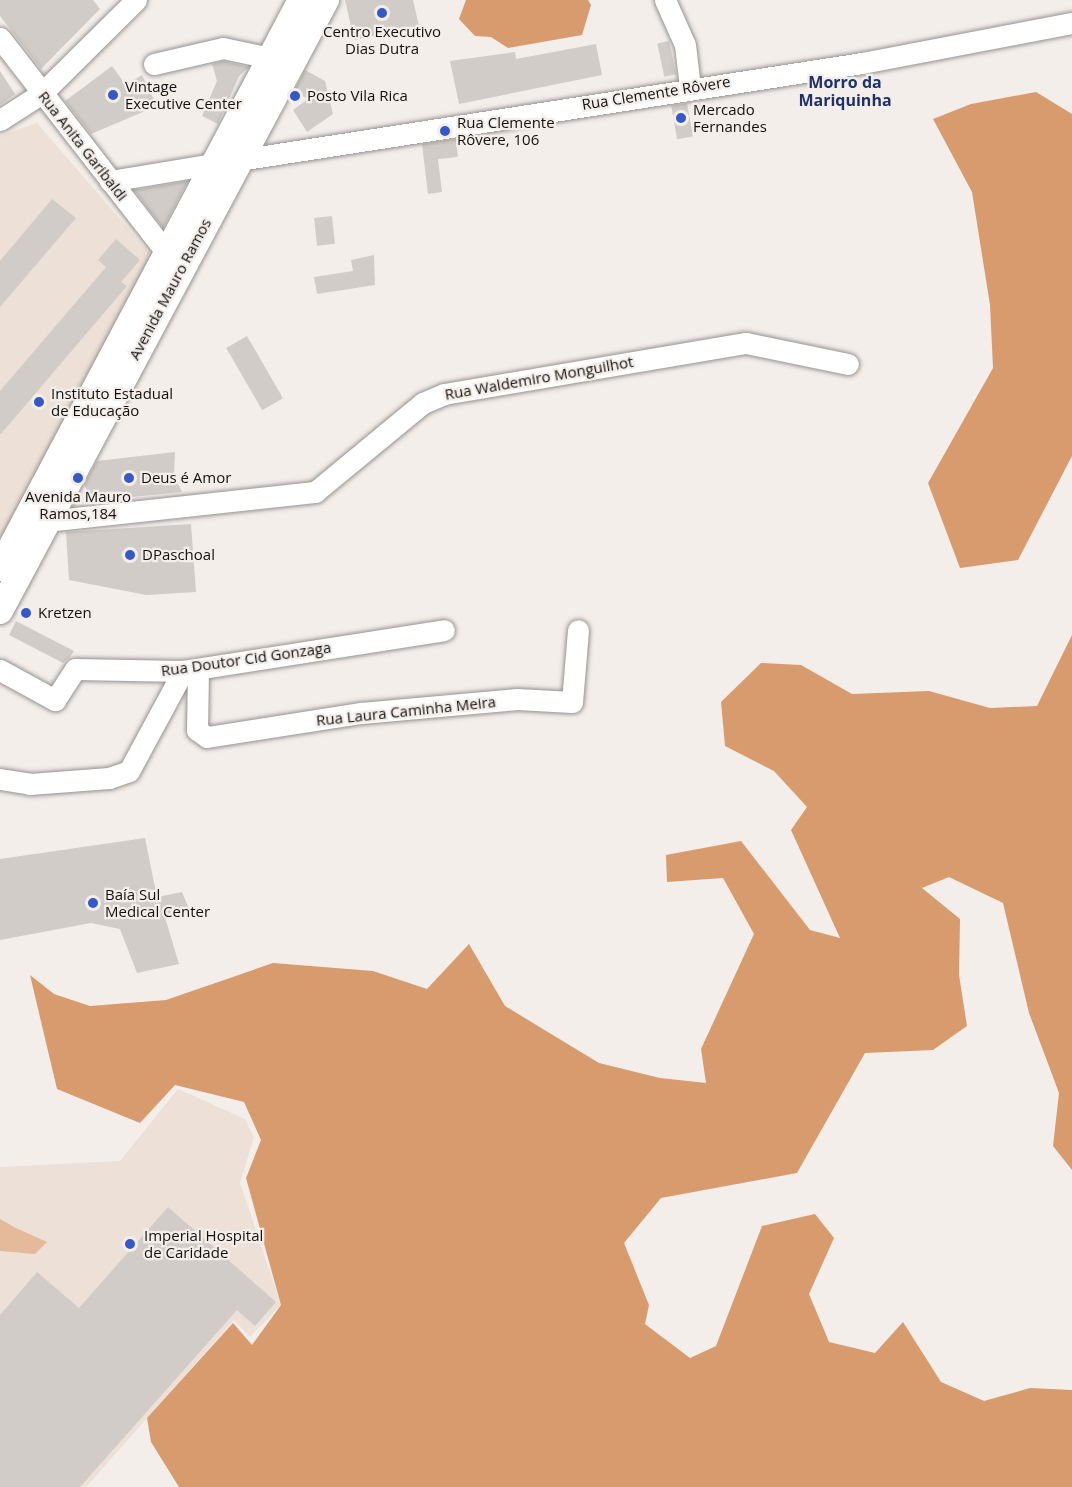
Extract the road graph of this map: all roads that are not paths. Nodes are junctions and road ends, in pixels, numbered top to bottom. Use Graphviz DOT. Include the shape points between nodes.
graph roads {
  1 [pos="136,0"];
  2 [pos="301,0"];
  3 [pos="326,0"];
  4 [pos="665,0"];
  5 [pos="1072,23"];
  6 [pos="0,38"];
  7 [pos="270,58"];
  8 [pos="154,64"];
  9 [pos="690,87"];
  10 [pos="42,93"];
  11 [pos="0,120"];
  12 [pos="239,160"];
  13 [pos="213,164"];
  14 [pos="110,181"];
  15 [pos="175,257"];
  16 [pos="848,364"];
  17 [pos="47,521"];
  18 [pos="0,568"];
  19 [pos="0,611"];
  20 [pos="444,630"];
  21 [pos="578,630"];
  22 [pos="0,670"];
  23 [pos="190,670"];
  24 [pos="0,779"];
  1 -- 10 [label="street"];
  2 -- 7 [label="main road, Avenida Mauro Ramos"];
  3 -- 12 [label="main road, Avenida Mauro Ramos"];
  4 -- 9 [label="street" via="685,45"];
  5 -- 9 [label="street, Rua Clemente Rôvere" via="862,63"];
  6 -- 10 [label="street, Rua Anita Garibaldi"];
  7 -- 8 [label="street" via="223,48"];
  7 -- 13 [label="main road, Avenida Mauro Ramos"];
  9 -- 12 [label="street, Rua Clemente Rôvere"];
  10 -- 11 [label="street"];
  10 -- 14 [label="street, Rua Anita Garibaldi"];
  12 -- 15 [label="main road, Avenida Mauro Ramos"];
  13 -- 14 [label="street"];
  13 -- 15 [label="main road, Avenida Mauro Ramos"];
  14 -- 15 [label="street, Rua Anita Garibaldi"];
  15 -- 17 [label="main road, Avenida Mauro Ramos"];
  15 -- 18 [label="main road, Avenida Mauro Ramos"];
  16 -- 17 [label="street, Rua Waldemiro Monguilhot" via="746,343 444,394 423,403 315,492"];
  17 -- 19 [label="main road, Avenida Mauro Ramos"];
  20 -- 23 [label="street, Rua Doutor Cid Gonzaga"];
  21 -- 23 [label="street, Rua Laura Caminha Meira" via="572,702 517,699 361,713 207,737 197,730"];
  22 -- 23 [label="street, Rua Doutor Cid Gonzaga" via="55,700 75,669"];
  23 -- 24 [label="street" via="129,771 109,778 30,784"];
}
